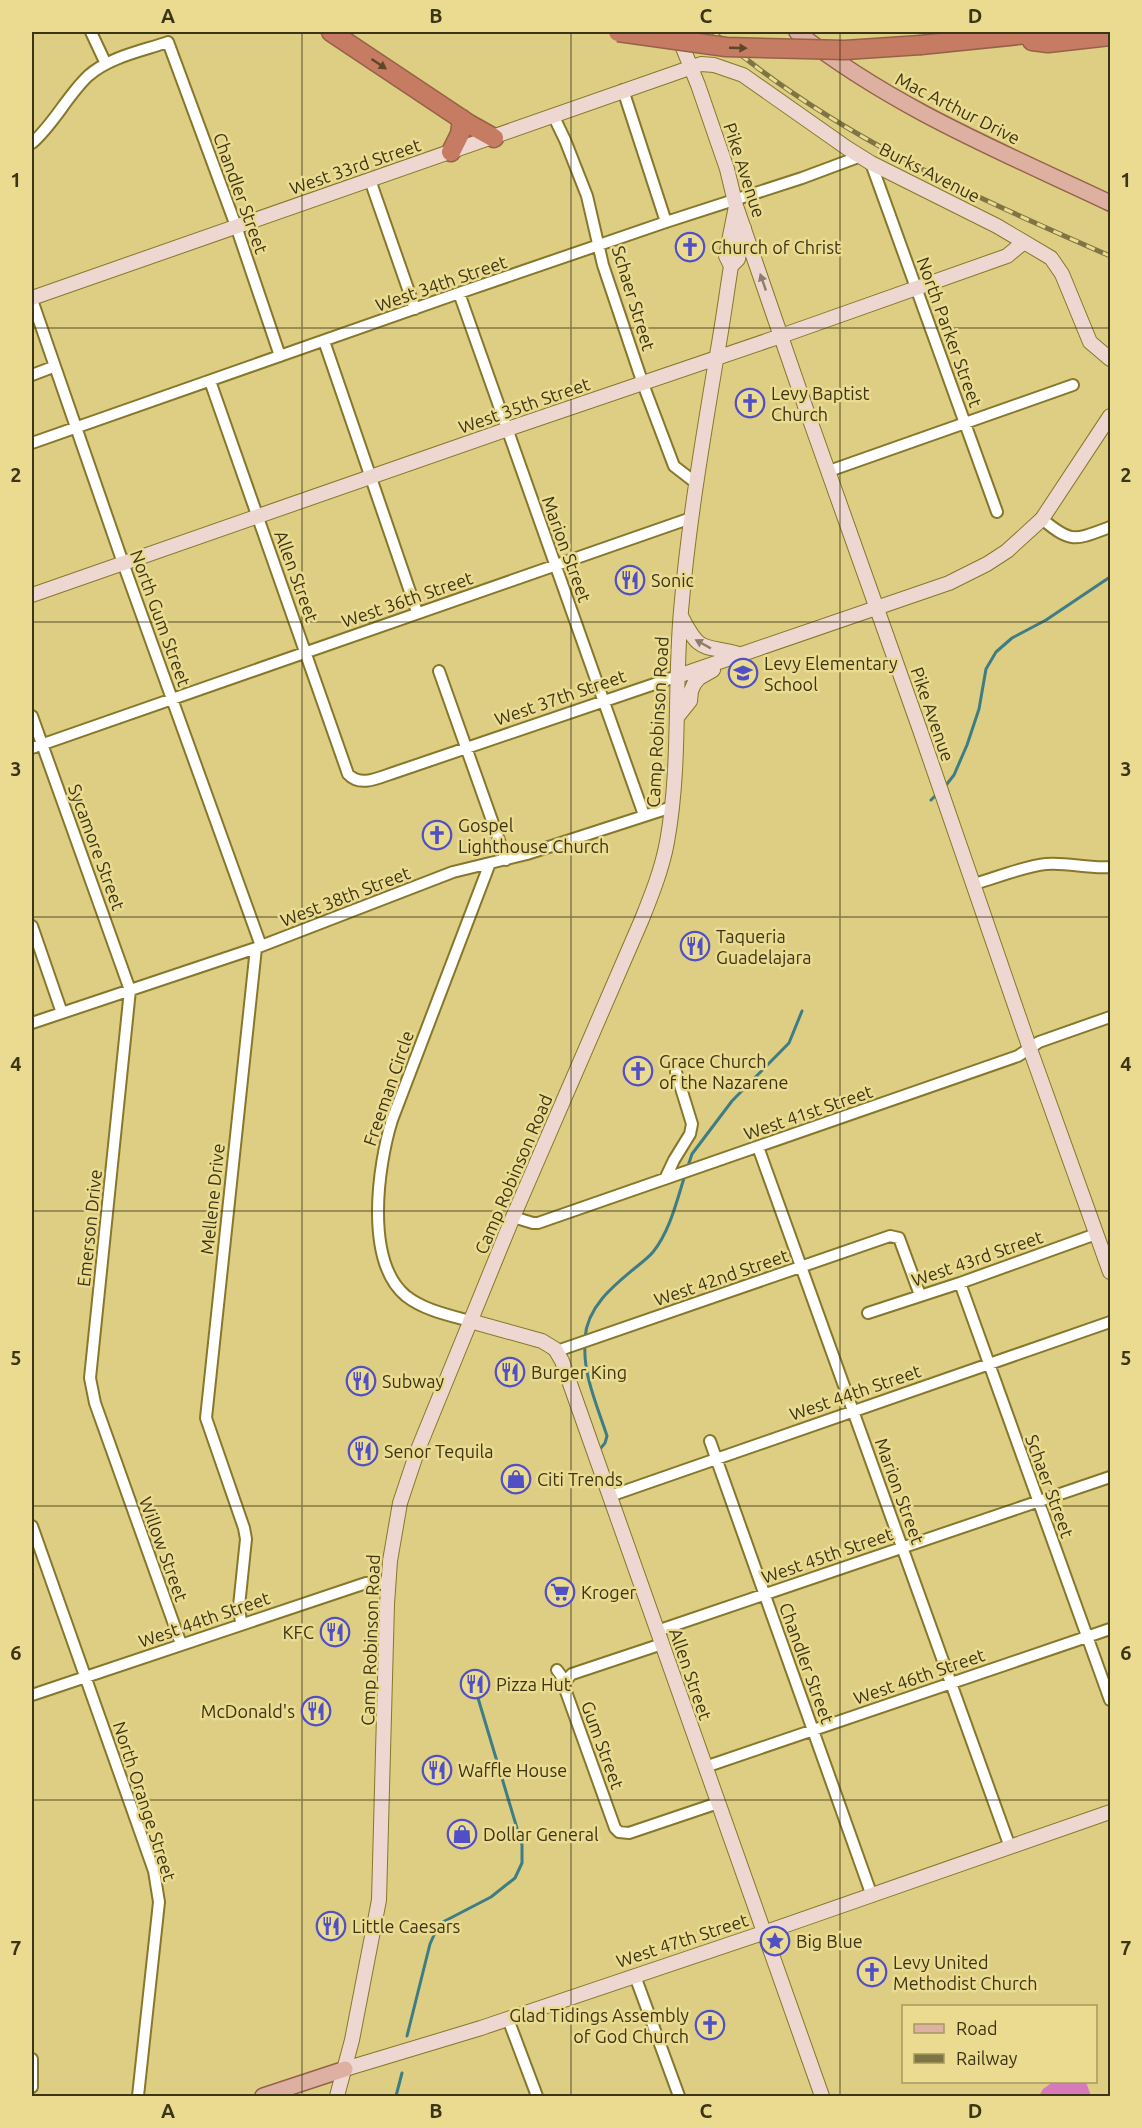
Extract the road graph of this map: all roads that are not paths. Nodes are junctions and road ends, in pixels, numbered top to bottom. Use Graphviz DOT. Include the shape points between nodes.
graph roads {
  1 [pos="91,32"];
  2 [pos="330,32"];
  3 [pos="618,32"];
  4 [pos="677,32"];
  5 [pos="797,32"];
  6 [pos="1048,32"];
  7 [pos="1110,36"];
  8 [pos="1006,37"];
  9 [pos="106,64"];
  10 [pos="691,68"];
  11 [pos="743,75"];
  12 [pos="623,90"];
  13 [pos="554,115"];
  14 [pos="462,119"];
  15 [pos="494,138"];
  16 [pos="32,143"];
  17 [pos="451,152"];
  18 [pos="866,159"];
  19 [pos="370,180"];
  20 [pos="736,203"];
  21 [pos="1110,203"];
  22 [pos="666,222"];
  23 [pos="236,226"];
  24 [pos="744,228"];
  25 [pos="1024,242"];
  26 [pos="600,245"];
  27 [pos="731,266"];
  28 [pos="916,287"];
  29 [pos="459,293"];
  30 [pos="32,299"];
  31 [pos="415,309"];
  32 [pos="781,336"];
  33 [pos="324,341"];
  34 [pos="280,356"];
  35 [pos="717,358"];
  36 [pos="1110,359"];
  37 [pos="54,367"];
  38 [pos="32,375"];
  39 [pos="210,381"];
  40 [pos="643,384"];
  41 [pos="1073,385"];
  42 [pos="1110,416"];
  43 [pos="965,422"];
  44 [pos="75,428"];
  45 [pos="508,429"];
  46 [pos="32,443"];
  47 [pos="829,471"];
  48 [pos="371,478"];
  49 [pos="696,483"];
  50 [pos="997,512"];
  51 [pos="257,518"];
  52 [pos="691,518"];
  53 [pos="1042,519"];
  54 [pos="1110,527"];
  55 [pos="123,563"];
  56 [pos="556,566"];
  57 [pos="32,595"];
  58 [pos="877,608"];
  59 [pos="417,612"];
  60 [pos="680,615"];
  61 [pos="305,652"];
  62 [pos="740,654"];
  63 [pos="723,660"];
  64 [pos="439,671"];
  65 [pos="678,676"];
  66 [pos="173,698"];
  67 [pos="604,701"];
  68 [pos="32,716"];
  69 [pos="678,716"];
  70 [pos="37,746"];
  71 [pos="466,747"];
  72 [pos="356,780"];
  73 [pos="672,807"];
  74 [pos="644,815"];
  75 [pos="506,860"];
  76 [pos="490,863"];
  77 [pos="1110,867"];
  78 [pos="974,884"];
  79 [pos="32,926"];
  80 [pos="258,947"];
  81 [pos="130,990"];
  82 [pos="63,1013"];
  83 [pos="1110,1017"];
  84 [pos="32,1023"];
  85 [pos="1030,1049"];
  86 [pos="676,1071"];
  87 [pos="758,1147"];
  88 [pos="670,1178"];
  89 [pos="513,1217"];
  90 [pos="1096,1233"];
  91 [pos="801,1267"];
  92 [pos="1110,1272"];
  93 [pos="960,1283"];
  94 [pos="920,1295"];
  95 [pos="868,1313"];
  96 [pos="470,1321"];
  97 [pos="1110,1322"];
  98 [pos="557,1351"];
  99 [pos="989,1364"];
  100 [pos="853,1410"];
  101 [pos="710,1441"];
  102 [pos="716,1458"];
  103 [pos="117,1466"];
  104 [pos="1110,1477"];
  105 [pos="610,1496"];
  106 [pos="1038,1501"];
  107 [pos="32,1526"];
  108 [pos="902,1547"];
  109 [pos="388,1584"];
  110 [pos="764,1594"];
  111 [pos="241,1623"];
  112 [pos="1110,1629"];
  113 [pos="657,1630"];
  114 [pos="1087,1637"];
  115 [pos="181,1644"];
  116 [pos="662,1644"];
  117 [pos="557,1670"];
  118 [pos="85,1677"];
  119 [pos="565,1681"];
  120 [pos="951,1683"];
  121 [pos="32,1695"];
  122 [pos="1110,1700"];
  123 [pos="813,1730"];
  124 [pos="705,1767"];
  125 [pos="718,1803"];
  126 [pos="1110,1812"];
  127 [pos="1010,1847"];
  128 [pos="872,1896"];
  129 [pos="763,1933"];
  130 [pos="635,1976"];
  131 [pos="508,2019"];
  132 [pos="32,2059"];
  133 [pos="345,2069"];
  134 [pos="32,2086"];
  135 [pos="138,2097"];
  136 [pos="263,2097"];
  137 [pos="337,2097"];
  138 [pos="537,2097"];
  139 [pos="679,2097"];
  140 [pos="822,2097"];
  1 -- 9 [label="street"];
  2 -- 14 [label="highway, one-way"];
  3 -- 8 [label="highway, one-way, bridge" via="726,47 845,50"];
  4 -- 10 [label="street, Pike Avenue"];
  4 -- 11 [label="street"];
  5 -- 21 [label="main road, Mac Arthur Drive" via="921,114"];
  6 -- 8 [label="highway"];
  7 -- 8 [label="highway" via="1048,43"];
  9 -- 16 [label="street" via="84,80"];
  9 -- 23 [label="street, Chandler Street" via="168,42"];
  10 -- 11 [label="street, Burks Avenue" via="710,64"];
  10 -- 12 [label="street, West 33rd Street"];
  10 -- 20 [label="street, Pike Avenue"];
  11 -- 18 [label="street, Burks Avenue"];
  12 -- 13 [label="street, West 33rd Street"];
  12 -- 22 [label="street"];
  13 -- 15 [label="street, West 33rd Street"];
  13 -- 26 [label="street, Schaer Street" via="587,196"];
  14 -- 15 [label="highway"];
  14 -- 17 [label="highway"];
  15 -- 17 [label="street, West 33rd Street"];
  17 -- 19 [label="street, West 33rd Street"];
  18 -- 20 [label="street, West 34th Street"];
  18 -- 25 [label="street, Burks Avenue"];
  18 -- 28 [label="street, North Parker Street"];
  19 -- 23 [label="street, West 33rd Street"];
  19 -- 31 [label="street"];
  20 -- 22 [label="street, West 34th Street"];
  20 -- 24 [label="street, Pike Avenue"];
  20 -- 27 [label="street, Camp Robinson Road" via="726,256"];
  22 -- 26 [label="street, West 34th Street"];
  23 -- 30 [label="street, West 33rd Street"];
  23 -- 34 [label="street, Chandler Street"];
  24 -- 27 [label="street, Camp Robinson Road" via="738,259"];
  32 -- 24 [label="street, Pike Avenue, one-way"];
  25 -- 28 [label="street, West 35th Street" via="1007,256"];
  25 -- 36 [label="street, Burks Avenue" via="1052,258 1090,342"];
  26 -- 29 [label="street, West 34th Street"];
  26 -- 40 [label="street, Schaer Street" via="603,265"];
  27 -- 35 [label="street, Camp Robinson Road"];
  28 -- 32 [label="street, West 35th Street"];
  28 -- 43 [label="street, North Parker Street"];
  29 -- 31 [label="street, West 34th Street"];
  29 -- 45 [label="street, Marion Street"];
  30 -- 37 [label="street, North Gum Street"];
  31 -- 33 [label="street, West 34th Street"];
  32 -- 35 [label="street, West 35th Street"];
  32 -- 47 [label="street, Pike Avenue"];
  33 -- 34 [label="street, West 34th Street"];
  33 -- 48 [label="street"];
  34 -- 39 [label="street, West 34th Street"];
  35 -- 40 [label="street, West 35th Street"];
  35 -- 49 [label="street, Camp Robinson Road"];
  37 -- 38 [label="street"];
  37 -- 44 [label="street, North Gum Street"];
  39 -- 44 [label="street, West 34th Street"];
  39 -- 51 [label="street, Allen Street"];
  40 -- 45 [label="street, West 35th Street"];
  40 -- 49 [label="street, Schaer Street" via="674,466"];
  41 -- 43 [label="street"];
  42 -- 53 [label="street, West 37th Street"];
  43 -- 47 [label="street"];
  43 -- 50 [label="street, North Parker Street"];
  44 -- 46 [label="street, West 34th Street"];
  44 -- 55 [label="street, North Gum Street"];
  45 -- 48 [label="street, West 35th Street"];
  45 -- 56 [label="street, Marion Street"];
  47 -- 58 [label="street, Pike Avenue"];
  48 -- 51 [label="street, West 35th Street"];
  48 -- 59 [label="street"];
  49 -- 52 [label="street, Camp Robinson Road"];
  51 -- 55 [label="street, West 35th Street"];
  51 -- 61 [label="street, Allen Street"];
  52 -- 56 [label="street, West 36th Street"];
  52 -- 60 [label="street, Camp Robinson Road"];
  53 -- 54 [label="street" via="1061,534 1079,538"];
  53 -- 58 [label="street, West 37th Street" via="1007,551 968,574"];
  55 -- 57 [label="street, West 35th Street"];
  55 -- 66 [label="street, North Gum Street"];
  56 -- 59 [label="street, West 36th Street"];
  56 -- 67 [label="street, Marion Street"];
  58 -- 62 [label="street, West 37th Street"];
  58 -- 78 [label="street, Pike Avenue"];
  59 -- 61 [label="street, West 36th Street"];
  62 -- 60 [label="street, one-way" via="703,647"];
  60 -- 65 [label="street, Camp Robinson Road"];
  61 -- 66 [label="street, West 36th Street"];
  61 -- 72 [label="street, Allen Street" via="348,774"];
  62 -- 63 [label="street, West 37th Street"];
  63 -- 65 [label="street, West 37th Street"];
  63 -- 69 [label="street" via="699,678 690,701"];
  64 -- 71 [label="street"];
  65 -- 67 [label="street, West 37th Street"];
  65 -- 69 [label="street, Camp Robinson Road"];
  66 -- 70 [label="street, West 36th Street"];
  66 -- 80 [label="street, North Gum Street"];
  67 -- 71 [label="street, West 37th Street"];
  67 -- 74 [label="street, Marion Street"];
  68 -- 70 [label="street, Sycamore Street"];
  69 -- 73 [label="street, Camp Robinson Road"];
  70 -- 81 [label="street, Sycamore Street"];
  71 -- 72 [label="street, West 37th Street" via="386,775"];
  71 -- 75 [label="street"];
  73 -- 74 [label="street, West 38th Street"];
  73 -- 89 [label="street, Camp Robinson Road" via="656,883"];
  74 -- 75 [label="street, West 38th Street"];
  75 -- 76 [label="street, West 38th Street"];
  76 -- 80 [label="street, West 38th Street" via="453,872"];
  76 -- 96 [label="street, Freeman Circle" via="392,1120 382,1152 377,1196 384,1261 393,1281 419,1304"];
  77 -- 78 [label="street" via="1044,864"];
  78 -- 85 [label="street, Pike Avenue"];
  79 -- 82 [label="street"];
  80 -- 81 [label="street, West 38th Street"];
  80 -- 111 [label="street, Mellene Drive" via="206,1418 246,1539 239,1606"];
  81 -- 82 [label="street, West 38th Street"];
  81 -- 103 [label="street, Emerson Drive" via="90,1365 92,1393"];
  82 -- 84 [label="street, West 38th Street"];
  83 -- 85 [label="street, West 41st Street" via="1039,1042"];
  85 -- 87 [label="street, West 41st Street"];
  85 -- 90 [label="street, Pike Avenue"];
  86 -- 88 [label="street" via="692,1124 674,1160"];
  87 -- 88 [label="street, West 41st Street"];
  87 -- 91 [label="street, Marion Street"];
  88 -- 89 [label="street, West 41st Street" via="538,1222"];
  89 -- 96 [label="street, Camp Robinson Road"];
  90 -- 92 [label="street, Pike Avenue"];
  90 -- 93 [label="street, West 43rd Street"];
  91 -- 94 [label="street, West 42nd Street" via="890,1236 897,1237"];
  91 -- 98 [label="street, West 42nd Street"];
  91 -- 100 [label="street, Marion Street"];
  93 -- 94 [label="street, West 43rd Street"];
  93 -- 99 [label="street, Schaer Street"];
  94 -- 95 [label="street, West 43rd Street"];
  96 -- 98 [label="street" via="542,1341"];
  96 -- 109 [label="street, Camp Robinson Road" via="408,1476 394,1531"];
  97 -- 99 [label="street, West 44th Street"];
  98 -- 105 [label="street, Allen Street"];
  99 -- 100 [label="street, West 44th Street"];
  99 -- 106 [label="street, Schaer Street"];
  100 -- 102 [label="street, West 44th Street"];
  100 -- 108 [label="street, Marion Street"];
  101 -- 102 [label="street, Chandler Street"];
  102 -- 105 [label="street, West 44th Street"];
  102 -- 110 [label="street, Chandler Street"];
  103 -- 115 [label="street, Willow Street"];
  104 -- 106 [label="street, West 45th Street"];
  105 -- 113 [label="street, Allen Street"];
  106 -- 108 [label="street, West 45th Street"];
  106 -- 114 [label="street, Schaer Street"];
  107 -- 118 [label="street, North Orange Street"];
  108 -- 110 [label="street, West 45th Street"];
  108 -- 120 [label="street, Marion Street"];
  109 -- 111 [label="street, West 44th Street" via="366,1583"];
  109 -- 133 [label="street, Camp Robinson Road" via="379,1898"];
  110 -- 113 [label="street, West 45th Street"];
  110 -- 123 [label="street, Chandler Street"];
  111 -- 115 [label="street, West 44th Street"];
  112 -- 114 [label="street, West 46th Street"];
  113 -- 116 [label="street, Allen Street"];
  114 -- 120 [label="street, West 46th Street"];
  114 -- 122 [label="street, Schaer Street"];
  115 -- 118 [label="street, West 44th Street"];
  116 -- 119 [label="street" via="572,1674"];
  116 -- 124 [label="street, Allen Street"];
  117 -- 119 [label="street, Gum Street"];
  118 -- 121 [label="street, West 44th Street"];
  118 -- 135 [label="street, North Orange Street" via="158,1888"];
  119 -- 125 [label="street, Gum Street" via="575,1718 619,1832 629,1833"];
  120 -- 123 [label="street, West 46th Street"];
  120 -- 127 [label="street, Marion Street"];
  123 -- 124 [label="street, West 46th Street"];
  123 -- 128 [label="street, Chandler Street"];
  124 -- 125 [label="street, Allen Street"];
  125 -- 129 [label="street, Allen Street"];
  126 -- 127 [label="street, West 47th Street"];
  127 -- 128 [label="street, West 47th Street"];
  128 -- 129 [label="street, West 47th Street"];
  129 -- 130 [label="street, West 47th Street"];
  129 -- 140 [label="street, Allen Street"];
  130 -- 131 [label="street, West 47th Street"];
  130 -- 139 [label="street"];
  131 -- 133 [label="street, West 47th Street"];
  131 -- 138 [label="street"];
  132 -- 134 [label="street"];
  133 -- 136 [label="main road, West 47th Street"];
  133 -- 137 [label="street, Camp Robinson Road"];
}
